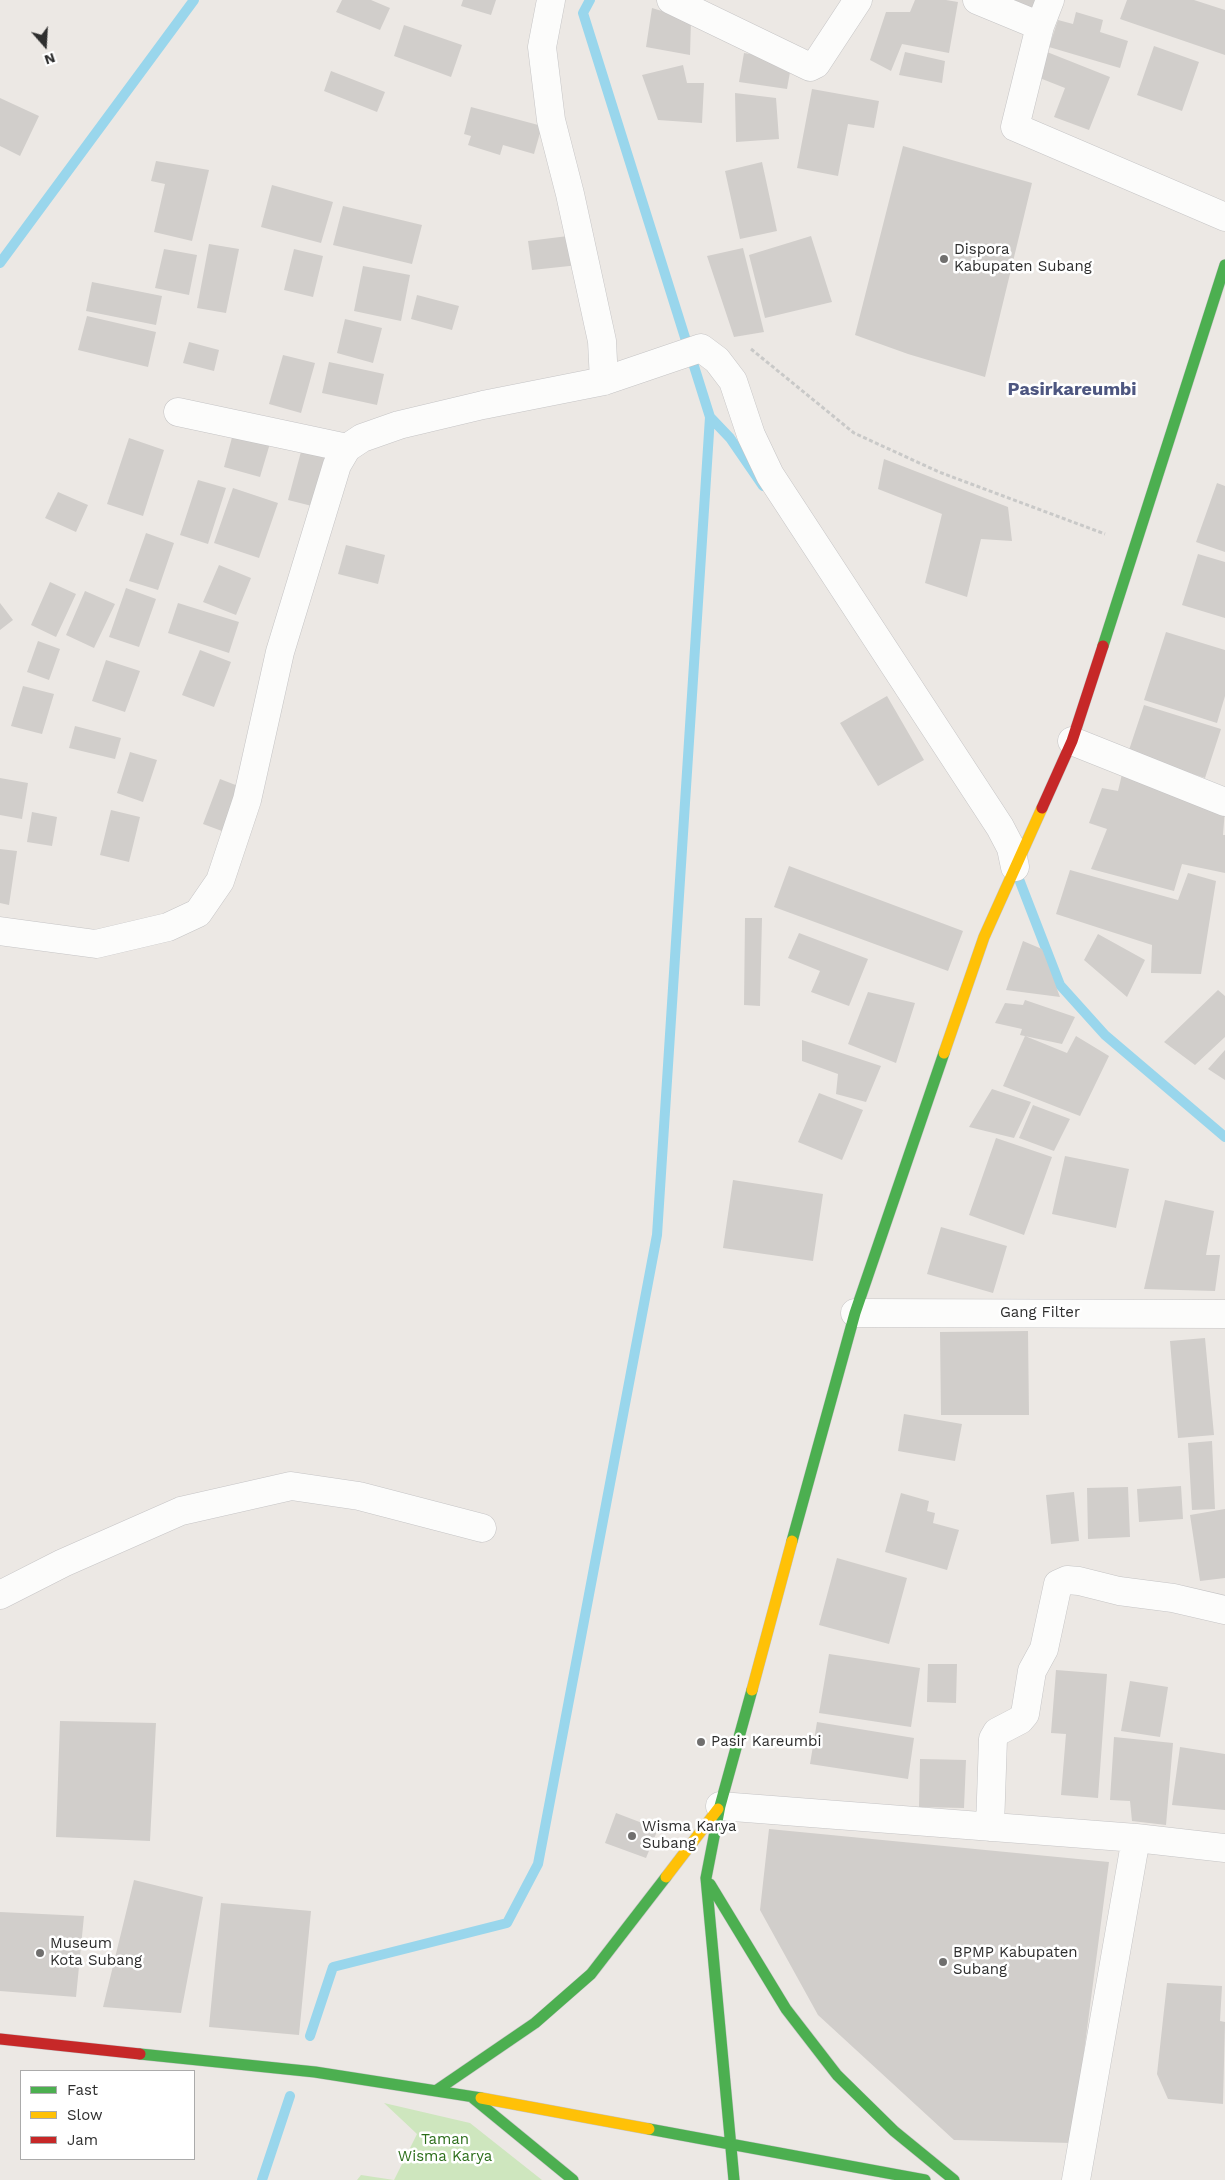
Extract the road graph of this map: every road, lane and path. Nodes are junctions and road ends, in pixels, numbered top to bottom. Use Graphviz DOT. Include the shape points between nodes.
graph roads {
  1 [pos="551,0"];
  2 [pos="671,0"];
  3 [pos="858,0"];
  4 [pos="977,0"];
  5 [pos="1050,0"];
  6 [pos="1040,26"];
  7 [pos="1225,217"];
  8 [pos="1225,264"];
  9 [pos="745,345"];
  10 [pos="613,378"];
  11 [pos="178,412"];
  12 [pos="347,448"];
  13 [pos="1136,546"];
  14 [pos="1072,741"];
  15 [pos="1225,802"];
  16 [pos="1015,867"];
  17 [pos="0,931"];
  18 [pos="855,1313"];
  19 [pos="1225,1314"];
  20 [pos="482,1528"];
  21 [pos="0,1595"];
  22 [pos="1225,1610"];
  23 [pos="720,1806"];
  24 [pos="990,1828"];
  25 [pos="1136,1838"];
  26 [pos="1225,1848"];
  27 [pos="706,1878"];
  28 [pos="0,2039"];
  29 [pos="437,2090"];
  30 [pos="472,2097"];
  31 [pos="730,2144"];
  32 [pos="573,2180"];
  33 [pos="734,2180"];
  34 [pos="925,2180"];
  35 [pos="954,2180"];
  36 [pos="1076,2180"];
  1 -- 10 [label="street" via="542,47 551,120"];
  2 -- 3 [label="street" via="810,67 816,64"];
  4 -- 6 [label="street"];
  5 -- 6 [label="street"];
  6 -- 7 [label="street" via="1015,127"];
  8 -- 13 [label="main road"];
  9 -- 13 [label="path" via="854,433 939,472"];
  10 -- 12 [label="street" via="399,425 362,438"];
  10 -- 16 [label="street" via="700,348 717,360 733,381 751,435 770,475 1000,827 1011,848"];
  11 -- 12 [label="street"];
  12 -- 17 [label="street" via="337,465 280,652 247,800 220,881 198,913 168,927 96,944"];
  13 -- 14 [label="main road"];
  14 -- 15 [label="street"];
  14 -- 16 [label="main road"];
  16 -- 18 [label="main road" via="984,936"];
  18 -- 19 [label="street, Gang Filter"];
  18 -- 23 [label="main road"];
  20 -- 21 [label="street" via="359,1496 290,1486 181,1511 63,1563"];
  22 -- 24 [label="street" via="1079,1581 1067,1580 1058,1584 1044,1649 1032,1671 1025,1714 993,1738"];
  23 -- 24 [label="street"];
  23 -- 27 [label="main road"];
  23 -- 29 [label="main road" via="591,1974 535,2023"];
  24 -- 25 [label="street"];
  25 -- 26 [label="street"];
  25 -- 36 [label="street"];
  27 -- 31 [label="main road"];
  27 -- 35 [label="main road" via="786,2009 837,2075 894,2131"];
  28 -- 29 [label="main road" via="315,2072"];
  29 -- 30 [label="main road"];
  30 -- 31 [label="main road"];
  30 -- 32 [label="main road"];
  31 -- 33 [label="main road"];
  31 -- 34 [label="main road"];
}
